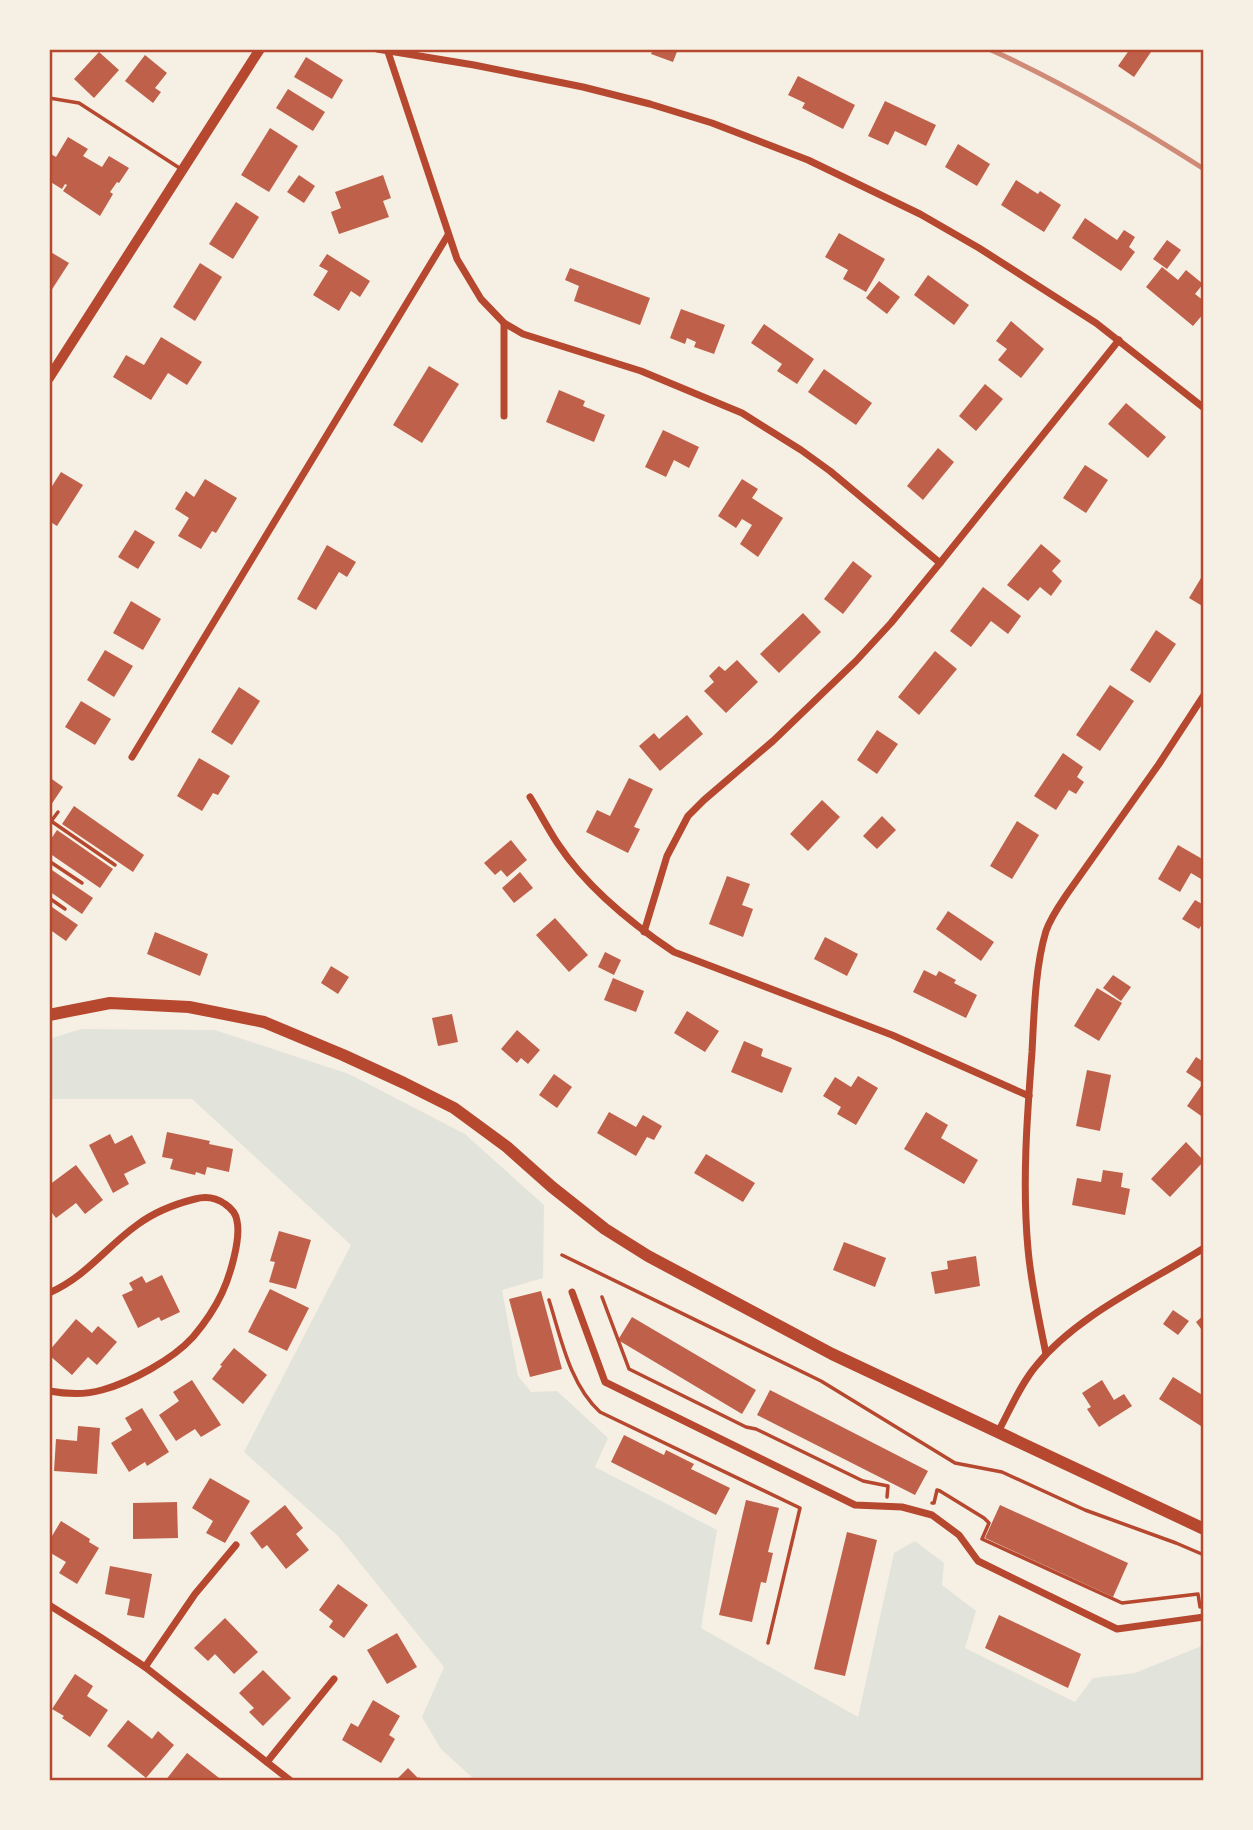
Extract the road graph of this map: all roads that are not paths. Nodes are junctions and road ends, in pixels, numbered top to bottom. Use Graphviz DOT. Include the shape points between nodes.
graph roads {
  1 [pos="260,49"];
  2 [pos="377,49"];
  3 [pos="388,52"];
  4 [pos="49,98"];
  5 [pos="183,170"];
  6 [pos="448,234"];
  7 [pos="504,323"];
  8 [pos="1119,340"];
  9 [pos="49,378"];
  10 [pos="1204,408"];
  11 [pos="504,416"];
  12 [pos="940,563"];
  13 [pos="1204,695"];
  14 [pos="132,757"];
  15 [pos="530,797"];
  16 [pos="58,812"];
  17 [pos="50,823"];
  18 [pos="49,861"];
  19 [pos="115,865"];
  20 [pos="82,883"];
  21 [pos="49,898"];
  22 [pos="65,909"];
  23 [pos="644,932"];
  24 [pos="49,1015"];
  25 [pos="1029,1096"];
  26 [pos="1204,1248"];
  27 [pos="572,1292"];
  28 [pos="49,1293"];
  29 [pos="1046,1354"];
  30 [pos="49,1391"];
  31 [pos="998,1432"];
  32 [pos="1204,1530"];
  33 [pos="236,1545"];
  34 [pos="49,1605"];
  35 [pos="1204,1617"];
  36 [pos="145,1667"];
  37 [pos="334,1679"];
  38 [pos="267,1762"];
  39 [pos="279,1778"];
  40 [pos="291,1781"];
  1 -- 5 [label="main road"];
  2 -- 3 [label="street"];
  3 -- 6 [label="street"];
  3 -- 8 [label="street" via="474,65 650,104 778,148 920,214"];
  4 -- 5 [label="lane" via="79,103"];
  5 -- 9 [label="main road"];
  6 -- 7 [label="street" via="468,280"];
  6 -- 14 [label="street"];
  7 -- 11 [label="street"];
  7 -- 12 [label="street" via="523,334 641,371 742,413 830,471"];
  8 -- 10 [label="street"];
  8 -- 12 [label="street"];
  12 -- 23 [label="street" via="856,662 688,816 667,856"];
  13 -- 25 [label="street" via="1046,930"];
  15 -- 23 [label="street" via="559,846"];
  16 -- 17 [label="lane"];
  17 -- 19 [label="lane"];
  18 -- 20 [label="lane"];
  21 -- 22 [label="lane"];
  23 -- 25 [label="street" via="674,952 892,1035"];
  24 -- 31 [label="main road" via="110,1003 189,1007 264,1022 343,1055 454,1108 605,1229 648,1256 832,1354"];
  25 -- 29 [label="street" via="1027,1238"];
  26 -- 29 [label="street" via="1097,1314"];
  27 -- 35 [label="street" via="605,1382 856,1505 902,1507 932,1515 960,1535 978,1561 1117,1629"];
  28 -- 30 [label="street" via="83,1274 138,1224 173,1206 213,1198 234,1213 237,1234 226,1281 216,1305 192,1337 162,1362 100,1391"];
  29 -- 31 [label="street" via="1033,1368"];
  31 -- 32 [label="main road"];
  33 -- 36 [label="street" via="195,1594"];
  34 -- 36 [label="street"];
  36 -- 38 [label="street"];
  37 -- 38 [label="street"];
  38 -- 39 [label="street"];
  39 -- 40 [label="street"];
}
